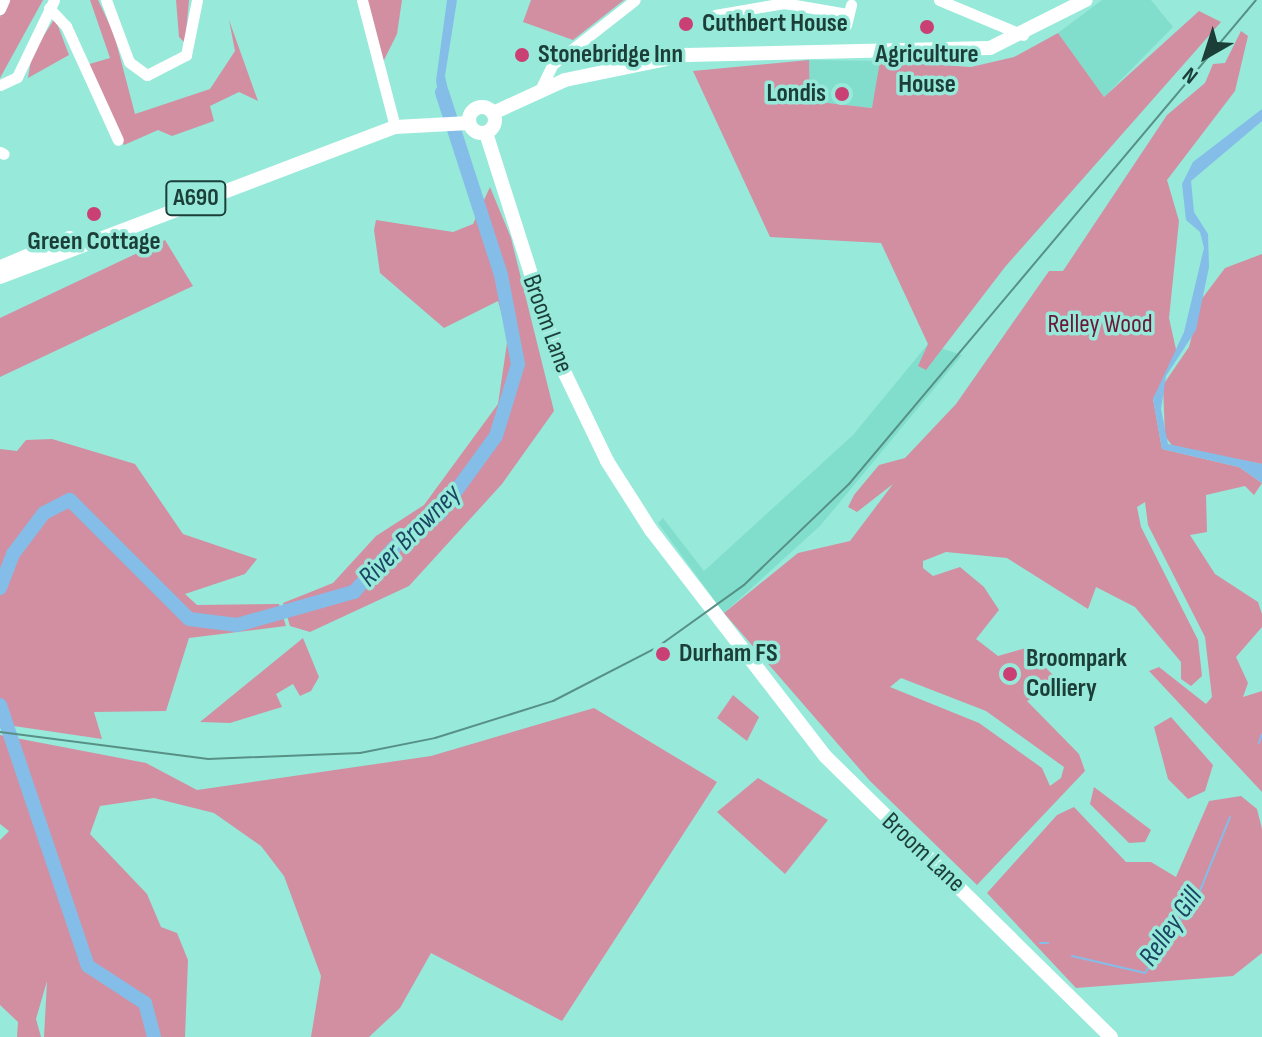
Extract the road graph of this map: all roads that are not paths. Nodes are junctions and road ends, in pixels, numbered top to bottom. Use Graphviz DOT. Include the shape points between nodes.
graph roads {
  1 [pos="4,0"];
  2 [pos="106,0"];
  3 [pos="197,0"];
  4 [pos="362,0"];
  5 [pos="635,0"];
  6 [pos="939,0"];
  7 [pos="1086,0"];
  8 [pos="801,2"];
  9 [pos="52,4"];
  10 [pos="736,6"];
  11 [pos="0,9"];
  12 [pos="715,15"];
  13 [pos="848,15"];
  14 [pos="1026,36"];
  15 [pos="0,85"];
  16 [pos="541,88"];
  17 [pos="493,113"];
  18 [pos="469,123"];
  19 [pos="395,127"];
  20 [pos="486,133"];
  21 [pos="118,140"];
  22 [pos="81,243"];
  23 [pos="0,265"];
  24 [pos="0,277"];
  25 [pos="1111,1037"];
  1 -- 11 [label="street"];
  2 -- 3 [label="street" via="129,62 147,75 186,55"];
  4 -- 19 [label="street"];
  5 -- 16 [label="street" via="552,65"];
  6 -- 14 [label="street"];
  7 -- 14 [label="main road, A690"];
  8 -- 10 [label="street"];
  8 -- 13 [label="street"];
  9 -- 15 [label="street" via="17,77"];
  9 -- 21 [label="street"];
  10 -- 12 [label="street"];
  14 -- 16 [label="main road, A690" via="941,53 770,49 686,55"];
  16 -- 17 [label="main road, A690"];
  17 -- 18 [label="main road, A690" via="479,107"];
  17 -- 20 [label="main road"];
  18 -- 19 [label="main road, A690"];
  18 -- 20 [label="main road, A690"];
  19 -- 22 [label="main road, A690"];
  20 -- 25 [label="main road, Broom Lane" via="575,397 607,461 689,582 855,789"];
  22 -- 23 [label="street" via="69,236"];
  22 -- 24 [label="main road, A690"];
}
